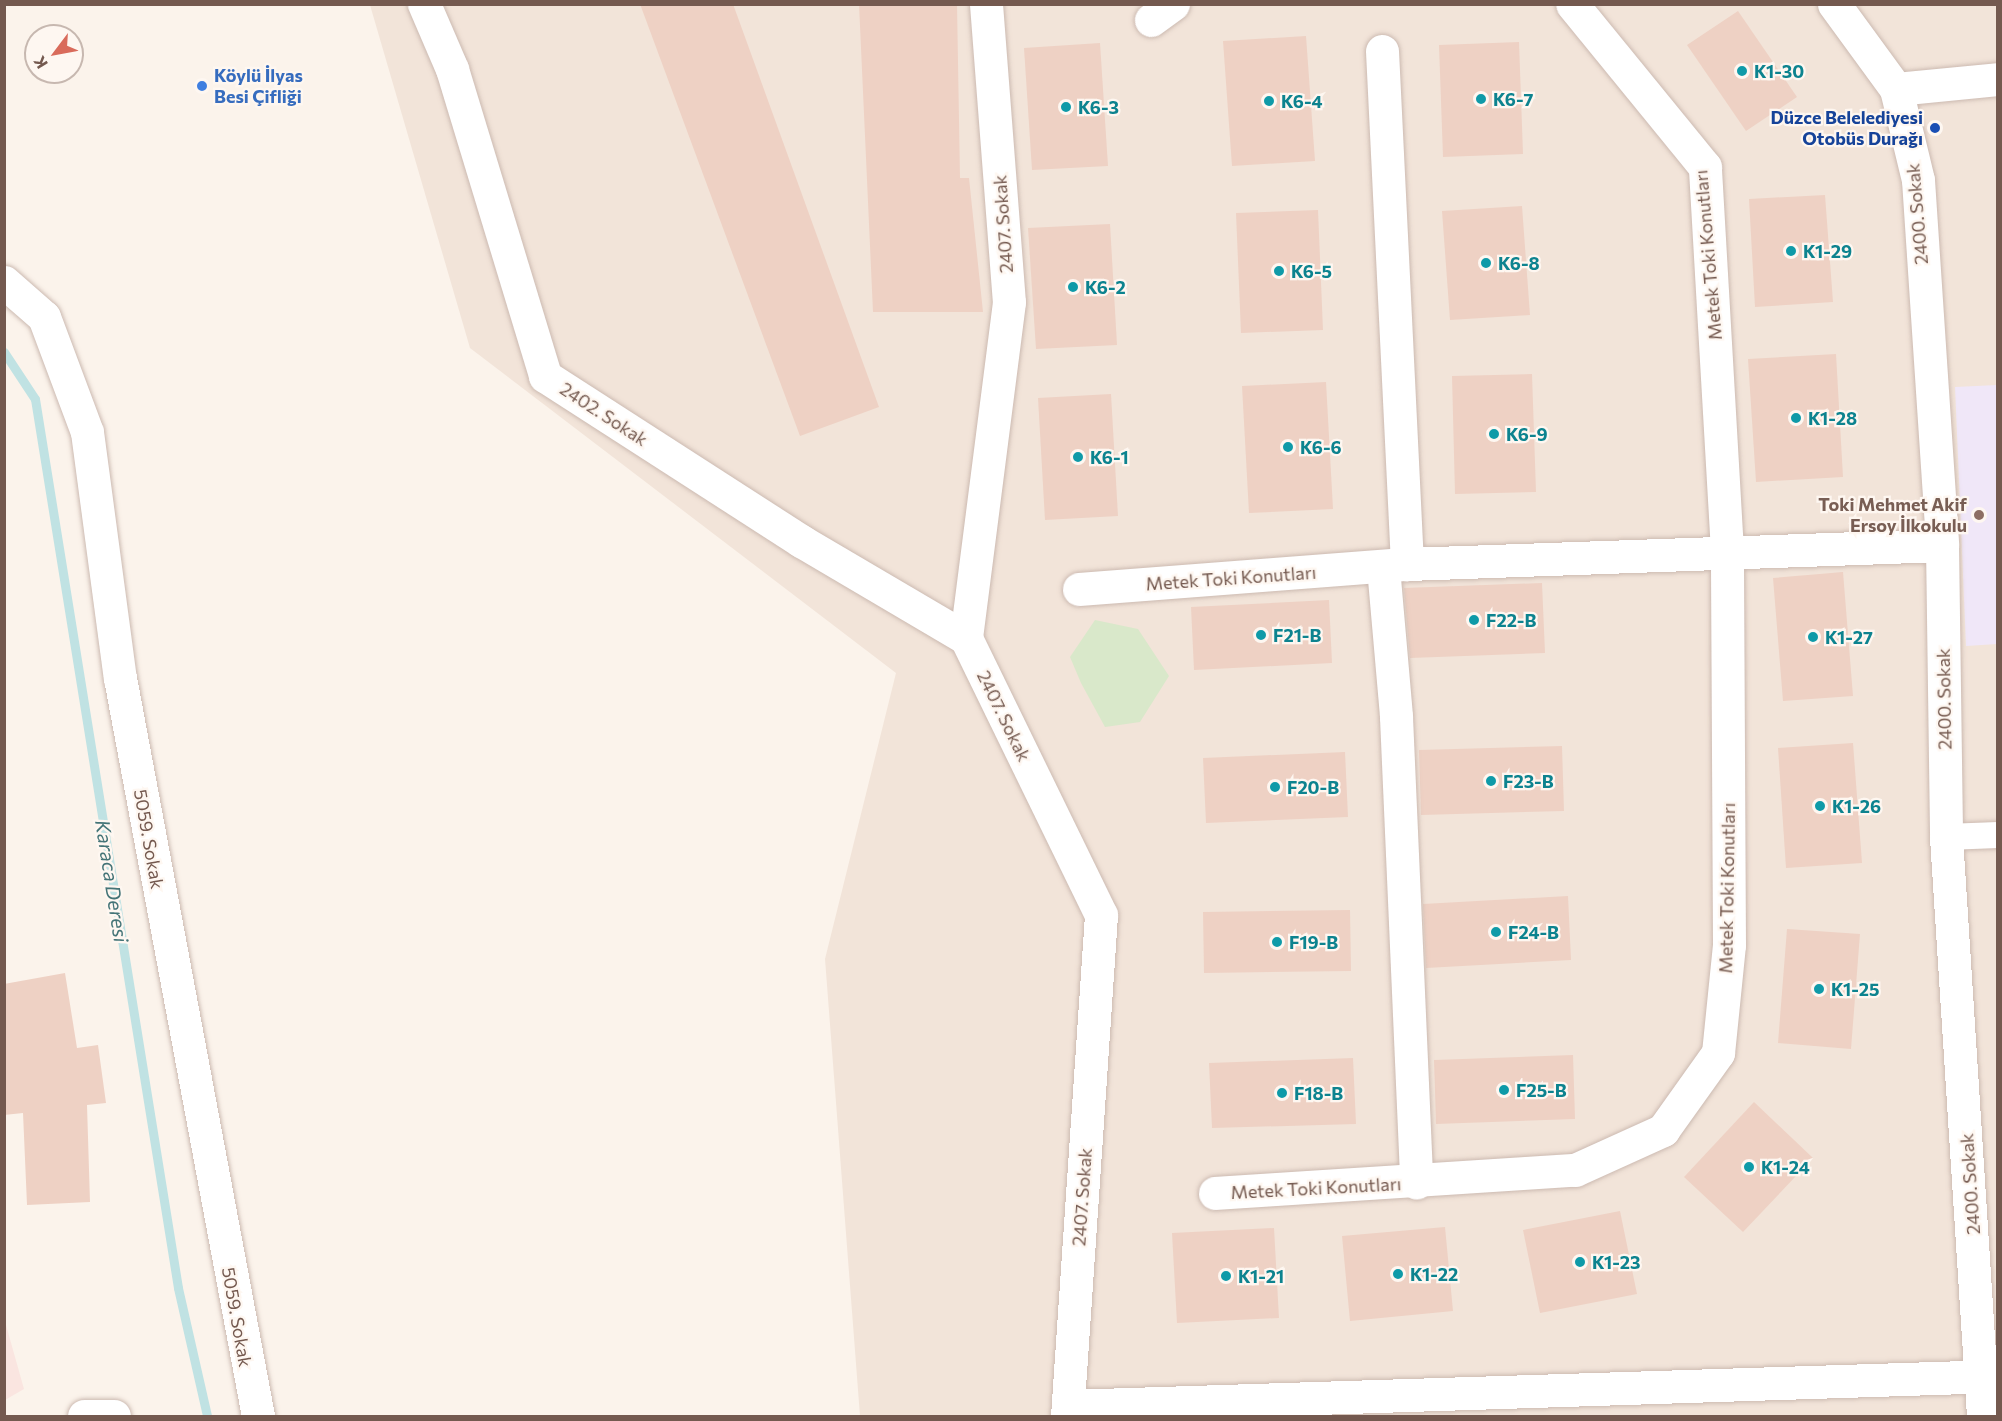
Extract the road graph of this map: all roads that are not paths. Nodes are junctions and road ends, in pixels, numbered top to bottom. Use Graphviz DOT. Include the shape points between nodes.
graph roads {
  1 [pos="424,4"];
  2 [pos="986,4"];
  3 [pos="1572,4"];
  4 [pos="1834,4"];
  5 [pos="1382,51"];
  6 [pos="1998,79"];
  7 [pos="1896,89"];
  8 [pos="4,282"];
  9 [pos="1942,545"];
  10 [pos="1727,551"];
  11 [pos="1395,566"];
  12 [pos="1079,589"];
  13 [pos="966,638"];
  14 [pos="1998,835"];
  15 [pos="1946,837"];
  16 [pos="1416,1183"];
  17 [pos="1215,1193"];
  18 [pos="1990,1376"];
  19 [pos="1068,1411"];
  20 [pos="84,1416"];
  21 [pos="114,1416"];
  22 [pos="258,1416"];
  23 [pos="1983,1416"];
  1 -- 13 [label="street, 2402. Sokak" via="452,69 545,376 801,541"];
  2 -- 13 [label="street, 2407. Sokak" via="1009,302"];
  3 -- 10 [label="street, Metek Toki Konutları" via="1705,167"];
  4 -- 7 [label="street, 2400. Sokak"];
  5 -- 11 [label="street, Metek Toki Konutları"];
  6 -- 7 [label="street"];
  7 -- 9 [label="street, 2400. Sokak" via="1918,180"];
  8 -- 22 [label="street, 5059. Sokak" via="44,317 87,432 120,678"];
  9 -- 10 [label="street, Metek Toki Konutları"];
  9 -- 15 [label="street, 2400. Sokak"];
  10 -- 11 [label="street, Metek Toki Konutları"];
  10 -- 16 [label="street, Metek Toki Konutları" via="1730,945 1718,1053 1663,1130 1575,1170"];
  11 -- 12 [label="street, Metek Toki Konutları"];
  11 -- 16 [label="street, Metek Toki Konutları" via="1396,717"];
  13 -- 19 [label="street, 2407. Sokak" via="1101,915"];
  14 -- 15 [label="street"];
  15 -- 18 [label="street, 2400. Sokak"];
  16 -- 17 [label="street, Metek Toki Konutları"];
  18 -- 19 [label="street"];
  18 -- 23 [label="street, 2400. Sokak"];
  20 -- 21 [label="street"];
}
